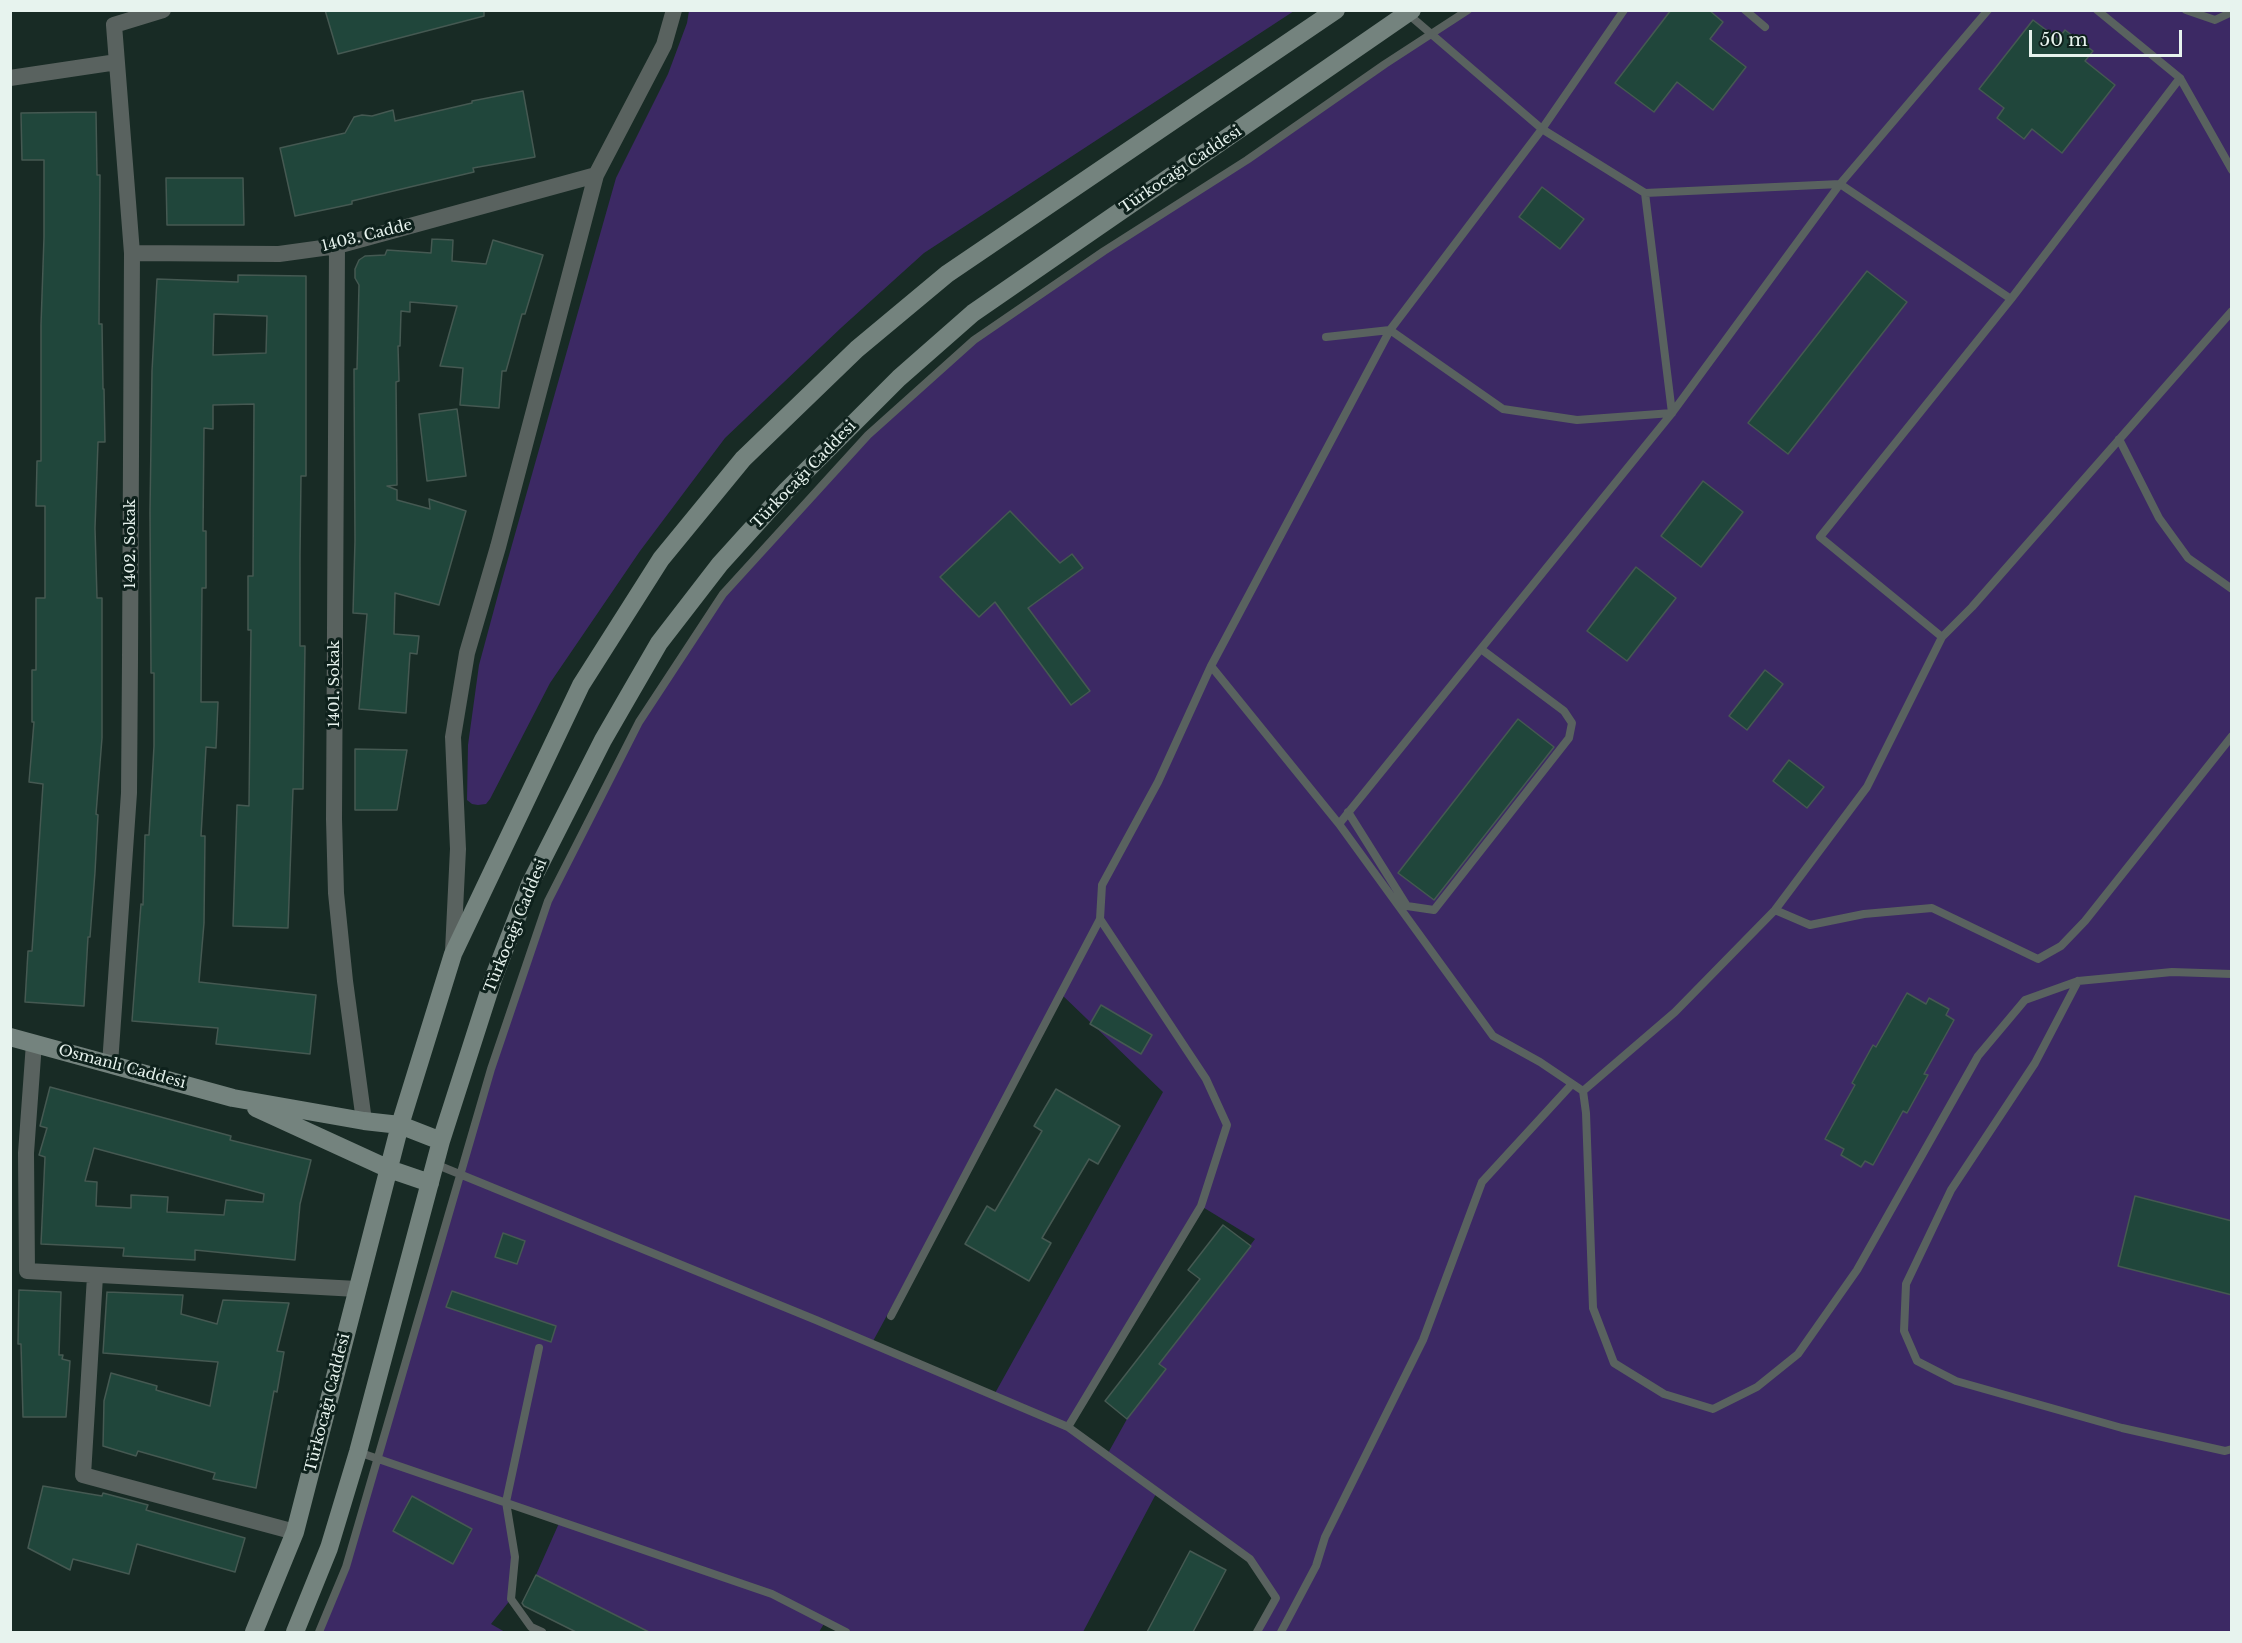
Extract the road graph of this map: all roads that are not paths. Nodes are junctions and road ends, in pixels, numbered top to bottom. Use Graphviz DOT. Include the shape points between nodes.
graph roads {
  1 [pos="163,10"];
  2 [pos="674,10"];
  3 [pos="1336,10"];
  4 [pos="1468,10"];
  5 [pos="1624,10"];
  6 [pos="1745,10"];
  7 [pos="1988,10"];
  8 [pos="2097,10"];
  9 [pos="2186,10"];
  10 [pos="1409,12"];
  11 [pos="2232,12"];
  12 [pos="1765,27"];
  13 [pos="1431,34"];
  14 [pos="117,62"];
  15 [pos="10,78"];
  16 [pos="2180,78"];
  17 [pos="1542,129"];
  18 [pos="2232,170"];
  19 [pos="596,175"];
  20 [pos="1840,184"];
  21 [pos="1645,193"];
  22 [pos="337,246"];
  23 [pos="132,253"];
  24 [pos="2012,299"];
  25 [pos="2232,311"];
  26 [pos="1390,330"];
  27 [pos="1326,337"];
  28 [pos="1672,413"];
  29 [pos="2119,440"];
  30 [pos="2232,589"];
  31 [pos="1942,637"];
  32 [pos="1481,649"];
  33 [pos="1211,666"];
  34 [pos="2232,736"];
  35 [pos="1348,812"];
  36 [pos="1339,824"];
  37 [pos="1776,910"];
  38 [pos="1100,919"];
  39 [pos="453,954"];
  40 [pos="2232,974"];
  41 [pos="2078,981"];
  42 [pos="10,1037"];
  43 [pos="34,1043"];
  44 [pos="110,1064"];
  45 [pos="1572,1084"];
  46 [pos="1582,1091"];
  47 [pos="233,1098"];
  48 [pos="364,1121"];
  49 [pos="400,1125"];
  50 [pos="441,1141"];
  51 [pos="435,1164"];
  52 [pos="389,1168"];
  53 [pos="461,1174"];
  54 [pos="430,1182"];
  55 [pos="95,1276"];
  56 [pos="357,1289"];
  57 [pos="891,1316"];
  58 [pos="539,1348"];
  59 [pos="1068,1427"];
  60 [pos="2232,1449"];
  61 [pos="358,1452"];
  62 [pos="378,1459"];
  63 [pos="506,1502"];
  64 [pos="295,1532"];
  65 [pos="254,1632"];
  66 [pos="295,1632"];
  67 [pos="318,1632"];
  68 [pos="542,1632"];
  69 [pos="846,1632"];
  70 [pos="1257,1632"];
  71 [pos="1281,1632"];
  1 -- 14 [label="street, 1402. Sokak" via="114,25"];
  2 -- 19 [label="street" via="664,45"];
  3 -- 39 [label="main road" via="946,274 857,349 743,459 662,559 581,685"];
  4 -- 13 [label="lane"];
  5 -- 17 [label="lane"];
  6 -- 12 [label="lane"];
  7 -- 20 [label="lane"];
  8 -- 16 [label="lane"];
  9 -- 11 [label="lane" via="2215,20"];
  10 -- 13 [label="lane"];
  10 -- 50 [label="main road, Türkocağı Caddesi" via="973,313 899,378 787,490 720,564 659,643 603,740 530,884 493,979"];
  13 -- 17 [label="lane"];
  13 -- 53 [label="lane" via="974,339 868,435 723,594 639,722 548,902 491,1069"];
  14 -- 15 [label="street"];
  14 -- 23 [label="street, 1402. Sokak"];
  16 -- 18 [label="lane"];
  16 -- 24 [label="lane"];
  17 -- 21 [label="lane"];
  17 -- 26 [label="lane"];
  19 -- 22 [label="street, 1403. Cadde"];
  19 -- 39 [label="street" via="468,653 453,737 458,849"];
  20 -- 21 [label="lane"];
  20 -- 24 [label="lane"];
  20 -- 28 [label="lane"];
  21 -- 28 [label="lane"];
  22 -- 23 [label="street, 1403. Cadde" via="279,254"];
  22 -- 48 [label="street, 1401. Sokak" via="336,894"];
  23 -- 44 [label="street, 1402. Sokak" via="129,793"];
  24 -- 31 [label="lane" via="1820,537"];
  25 -- 29 [label="lane"];
  26 -- 27 [label="lane"];
  26 -- 28 [label="lane" via="1503,409 1577,420"];
  26 -- 33 [label="lane"];
  28 -- 32 [label="lane"];
  29 -- 30 [label="lane" via="2159,518 2188,558"];
  29 -- 31 [label="lane"];
  31 -- 37 [label="lane" via="1867,787"];
  32 -- 35 [label="lane"];
  32 -- 35 [label="lane" via="1564,711 1572,723 1569,738 1434,910 1407,906"];
  33 -- 36 [label="lane"];
  33 -- 38 [label="lane" via="1158,783 1102,885"];
  34 -- 37 [label="lane" via="2085,921 2061,946 2038,959 1932,908 1864,914 1810,925"];
  35 -- 36 [label="lane"];
  36 -- 45 [label="lane" via="1492,1036"];
  37 -- 46 [label="lane" via="1675,1012"];
  38 -- 57 [label="lane"];
  38 -- 59 [label="lane" via="1206,1078 1227,1125 1201,1206"];
  39 -- 49 [label="main road"];
  40 -- 41 [label="lane" via="2172,972"];
  41 -- 46 [label="lane" via="2025,1000 1978,1056 1857,1270 1798,1354 1757,1387 1713,1409 1664,1394 1614,1363 1593,1308"];
  41 -- 60 [label="lane" via="2035,1063 1951,1190 1906,1284 1904,1331 1917,1361 1956,1382 2122,1428 2225,1451"];
  42 -- 43 [label="main road, Osmanlı Caddesi"];
  43 -- 44 [label="main road, Osmanlı Caddesi"];
  43 -- 55 [label="street" via="26,1153 27,1271"];
  44 -- 47 [label="main road, Osmanlı Caddesi"];
  45 -- 46 [label="lane"];
  45 -- 71 [label="lane" via="1482,1182 1423,1340"];
  47 -- 48 [label="main road, Osmanlı Caddesi"];
  47 -- 52 [label="main road, Osmanlı Caddesi"];
  48 -- 49 [label="main road, Osmanlı Caddesi"];
  49 -- 50 [label="main road, Osmanlı Caddesi"];
  49 -- 52 [label="main road, Türkocağı Caddesi"];
  50 -- 51 [label="main road, Türkocağı Caddesi"];
  51 -- 53 [label="lane"];
  51 -- 54 [label="main road, Türkocağı Caddesi"];
  52 -- 54 [label="main road, Osmanlı Caddesi"];
  52 -- 56 [label="main road, Türkocağı Caddesi"];
  53 -- 59 [label="lane"];
  53 -- 62 [label="lane"];
  54 -- 61 [label="main road"];
  55 -- 56 [label="street"];
  55 -- 64 [label="street" via="83,1475"];
  56 -- 64 [label="main road, Türkocağı Caddesi"];
  58 -- 63 [label="lane"];
  59 -- 70 [label="lane" via="1250,1559 1276,1599"];
  61 -- 62 [label="lane"];
  61 -- 66 [label="main road" via="329,1548"];
  62 -- 63 [label="lane"];
  62 -- 67 [label="lane" via="346,1567"];
  63 -- 68 [label="lane" via="514,1557 511,1599 531,1627"];
  63 -- 69 [label="lane" via="772,1594"];
  64 -- 65 [label="main road, Türkocağı Caddesi"];
}
